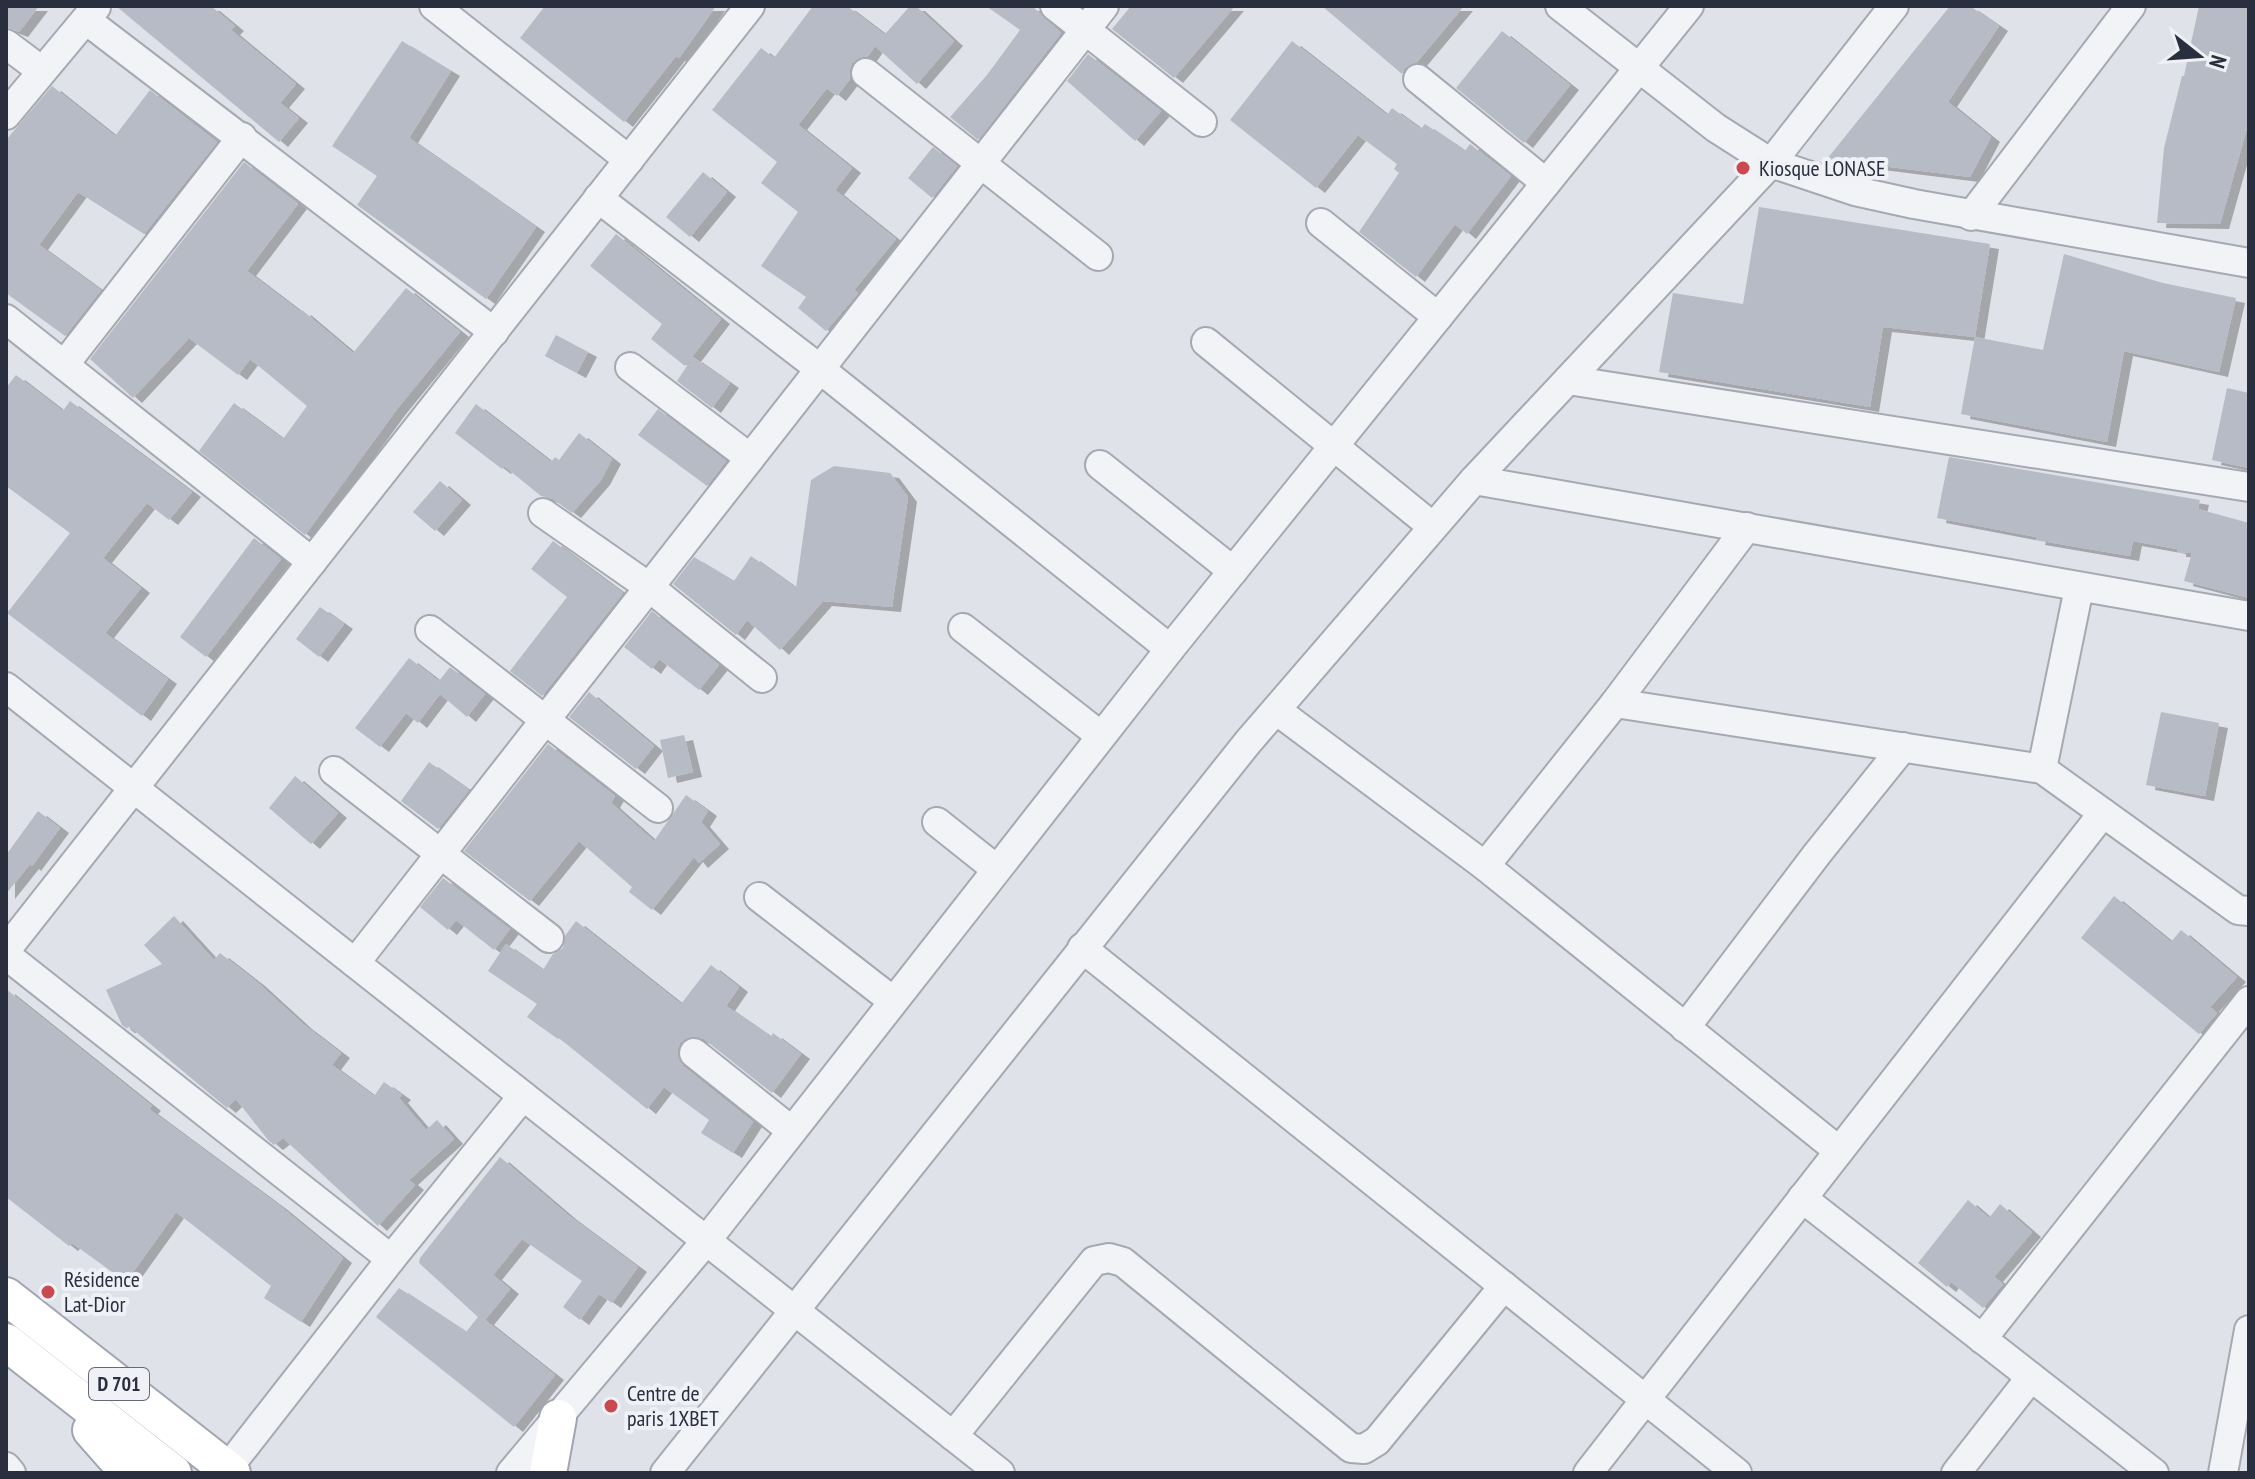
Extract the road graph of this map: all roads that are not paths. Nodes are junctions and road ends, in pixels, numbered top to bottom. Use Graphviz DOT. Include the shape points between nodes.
graph roads {
  1 [pos="434,6"];
  2 [pos="750,6"];
  3 [pos="1055,6"];
  4 [pos="1104,6"];
  5 [pos="1560,6"];
  6 [pos="1689,6"];
  7 [pos="1894,6"];
  8 [pos="2131,6"];
  9 [pos="92,13"];
  10 [pos="1086,30"];
  11 [pos="6,44"];
  12 [pos="1639,68"];
  13 [pos="42,71"];
  14 [pos="866,73"];
  15 [pos="1418,79"];
  16 [pos="6,115"];
  17 [pos="1202,122"];
  18 [pos="242,137"];
  19 [pos="629,160"];
  20 [pos="981,163"];
  21 [pos="1771,163"];
  22 [pos="1546,183"];
  23 [pos="598,198"];
  24 [pos="1971,216"];
  25 [pos="1321,223"];
  26 [pos="1098,256"];
  27 [pos="2249,263"];
  28 [pos="1438,317"];
  29 [pos="6,319"];
  30 [pos="494,332"];
  31 [pos="1206,342"];
  32 [pos="64,365"];
  33 [pos="630,367"];
  34 [pos="820,369"];
  35 [pos="1568,380"];
  36 [pos="1334,446"];
  37 [pos="750,458"];
  38 [pos="1100,465"];
  39 [pos="1474,480"];
  40 [pos="2249,487"];
  41 [pos="543,513"];
  42 [pos="1433,527"];
  43 [pos="1747,527"];
  44 [pos="312,562"];
  45 [pos="1233,571"];
  46 [pos="649,587"];
  47 [pos="2079,588"];
  48 [pos="2249,616"];
  49 [pos="963,628"];
  50 [pos="430,630"];
  51 [pos="1170,649"];
  52 [pos="762,678"];
  53 [pos="6,687"];
  54 [pos="1615,703"];
  55 [pos="1276,710"];
  56 [pos="545,720"];
  57 [pos="1101,736"];
  58 [pos="1903,747"];
  59 [pos="2042,769"];
  60 [pos="334,771"];
  61 [pos="133,788"];
  62 [pos="658,808"];
  63 [pos="2103,813"];
  64 [pos="937,822"];
  65 [pos="441,853"];
  66 [pos="1485,866"];
  67 [pos="996,869"];
  68 [pos="759,897"];
  69 [pos="2249,911"];
  70 [pos="549,938"];
  71 [pos="1082,948"];
  72 [pos="6,952"];
  73 [pos="355,963"];
  74 [pos="893,1001"];
  75 [pos="2249,1001"];
  76 [pos="1685,1028"];
  77 [pos="694,1053"];
  78 [pos="523,1096"];
  79 [pos="792,1131"];
  80 [pos="1839,1151"];
  81 [pos="1802,1198"];
  82 [pos="706,1241"];
  83 [pos="391,1259"];
  84 [pos="1504,1286"];
  85 [pos="6,1296"];
  86 [pos="795,1312"];
  87 [pos="2249,1330"];
  88 [pos="1982,1339"];
  89 [pos="19,1352"];
  90 [pos="2246,1362"];
  91 [pos="2031,1377"];
  92 [pos="1645,1399"];
  93 [pos="558,1418"];
  94 [pos="953,1436"];
  95 [pos="6,1467"];
  96 [pos="229,1471"];
  97 [pos="11,1473"];
  98 [pos="129,1473"];
  99 [pos="173,1473"];
  100 [pos="511,1473"];
  101 [pos="548,1473"];
  102 [pos="665,1473"];
  103 [pos="1000,1473"];
  104 [pos="1588,1473"];
  105 [pos="1737,1473"];
  106 [pos="1956,1473"];
  107 [pos="2154,1473"];
  108 [pos="2223,1473"];
  1 -- 19 [label="street"];
  2 -- 19 [label="street"];
  3 -- 10 [label="street"];
  4 -- 10 [label="street"];
  5 -- 12 [label="street"];
  6 -- 12 [label="street"];
  7 -- 21 [label="street"];
  8 -- 24 [label="street"];
  9 -- 13 [label="street"];
  9 -- 18 [label="street"];
  10 -- 17 [label="street"];
  10 -- 20 [label="street"];
  11 -- 13 [label="street"];
  12 -- 21 [label="street"];
  12 -- 22 [label="street"];
  13 -- 16 [label="street"];
  14 -- 20 [label="street"];
  15 -- 22 [label="street"];
  18 -- 30 [label="street"];
  18 -- 32 [label="street"];
  19 -- 23 [label="street"];
  20 -- 26 [label="street"];
  20 -- 34 [label="street"];
  21 -- 24 [label="street" via="1855,191"];
  21 -- 35 [label="street"];
  22 -- 28 [label="street"];
  23 -- 30 [label="street"];
  23 -- 34 [label="street"];
  24 -- 27 [label="street"];
  25 -- 28 [label="street"];
  28 -- 36 [label="street"];
  29 -- 32 [label="street"];
  30 -- 44 [label="street"];
  31 -- 36 [label="street"];
  32 -- 44 [label="street"];
  33 -- 37 [label="street"];
  34 -- 37 [label="street"];
  34 -- 51 [label="street"];
  35 -- 39 [label="street"];
  35 -- 40 [label="street"];
  36 -- 42 [label="street"];
  36 -- 45 [label="street"];
  37 -- 46 [label="street"];
  38 -- 45 [label="street"];
  39 -- 42 [label="street"];
  39 -- 43 [label="street"];
  41 -- 46 [label="street"];
  42 -- 55 [label="street"];
  43 -- 47 [label="street"];
  43 -- 54 [label="street"];
  44 -- 61 [label="street"];
  45 -- 51 [label="street"];
  46 -- 52 [label="street"];
  46 -- 56 [label="street"];
  47 -- 48 [label="street"];
  47 -- 59 [label="street"];
  49 -- 57 [label="street"];
  50 -- 56 [label="street"];
  51 -- 57 [label="street"];
  53 -- 61 [label="street"];
  54 -- 58 [label="street"];
  54 -- 66 [label="street"];
  55 -- 66 [label="street"];
  55 -- 71 [label="street"];
  56 -- 62 [label="street"];
  56 -- 65 [label="street"];
  57 -- 67 [label="street"];
  58 -- 59 [label="street"];
  58 -- 76 [label="street"];
  59 -- 63 [label="street"];
  60 -- 65 [label="street"];
  61 -- 72 [label="street"];
  61 -- 73 [label="street"];
  63 -- 69 [label="street" via="2238,910"];
  63 -- 80 [label="street"];
  64 -- 67 [label="street"];
  65 -- 70 [label="street"];
  65 -- 73 [label="street"];
  66 -- 76 [label="street"];
  67 -- 74 [label="street"];
  68 -- 74 [label="street"];
  71 -- 84 [label="street"];
  71 -- 86 [label="street"];
  72 -- 83 [label="street"];
  73 -- 78 [label="street"];
  74 -- 79 [label="street"];
  75 -- 88 [label="street"];
  76 -- 80 [label="street"];
  77 -- 79 [label="street"];
  78 -- 82 [label="street"];
  78 -- 83 [label="street"];
  79 -- 82 [label="street"];
  80 -- 81 [label="street"];
  81 -- 88 [label="street"];
  81 -- 92 [label="street"];
  82 -- 86 [label="street"];
  82 -- 93 [label="street"];
  83 -- 96 [label="street"];
  84 -- 92 [label="street"];
  84 -- 94 [label="street" via="1377,1441 1364,1449 1351,1448 1123,1262 1094,1261"];
  85 -- 96 [label="main road, D 701"];
  86 -- 94 [label="street"];
  86 -- 102 [label="street"];
  87 -- 90 [label="street"];
  88 -- 91 [label="street"];
  89 -- 98 [label="main road"];
  89 -- 99 [label="main road, D 701"];
  90 -- 108 [label="street"];
  91 -- 106 [label="street"];
  91 -- 107 [label="street"];
  92 -- 104 [label="street"];
  92 -- 105 [label="street"];
  93 -- 100 [label="street"];
  93 -- 101 [label="main road"];
  94 -- 103 [label="street"];
  95 -- 97 [label="street"];
}
